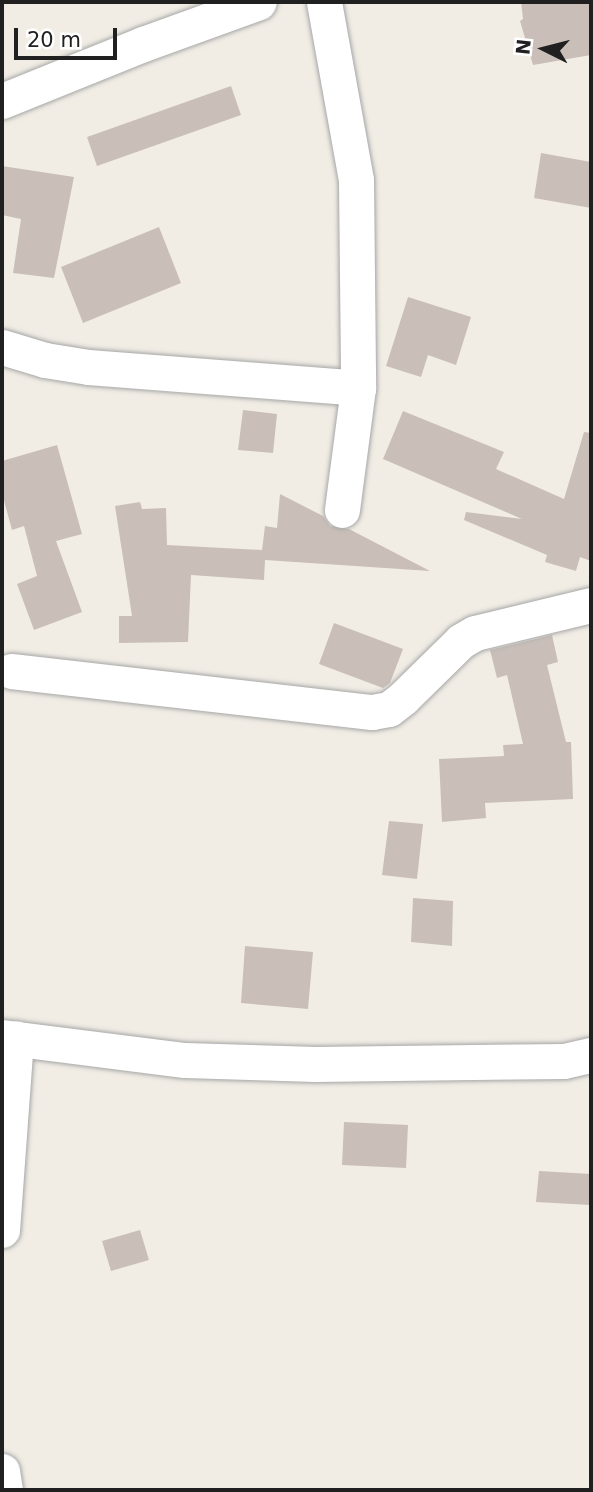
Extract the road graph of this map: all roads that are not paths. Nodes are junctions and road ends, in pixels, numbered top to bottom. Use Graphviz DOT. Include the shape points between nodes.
graph roads {
  1 [pos="259,2"];
  2 [pos="324,2"];
  3 [pos="2,101"];
  4 [pos="2,347"];
  5 [pos="358,388"];
  6 [pos="342,510"];
  7 [pos="591,605"];
  8 [pos="11,671"];
  9 [pos="9,1038"];
  10 [pos="591,1055"];
  11 [pos="2,1230"];
  12 [pos="2,1471"];
  13 [pos="5,1490"];
  1 -- 3 [label="street"];
  2 -- 5 [label="street" via="356,180"];
  4 -- 5 [label="street" via="88,367"];
  5 -- 6 [label="street"];
  7 -- 8 [label="street" via="475,633 461,640 404,698 388,709 372,712"];
  9 -- 10 [label="street" via="185,1060 315,1064 564,1061"];
  9 -- 11 [label="street"];
  12 -- 13 [label="street"];
}
